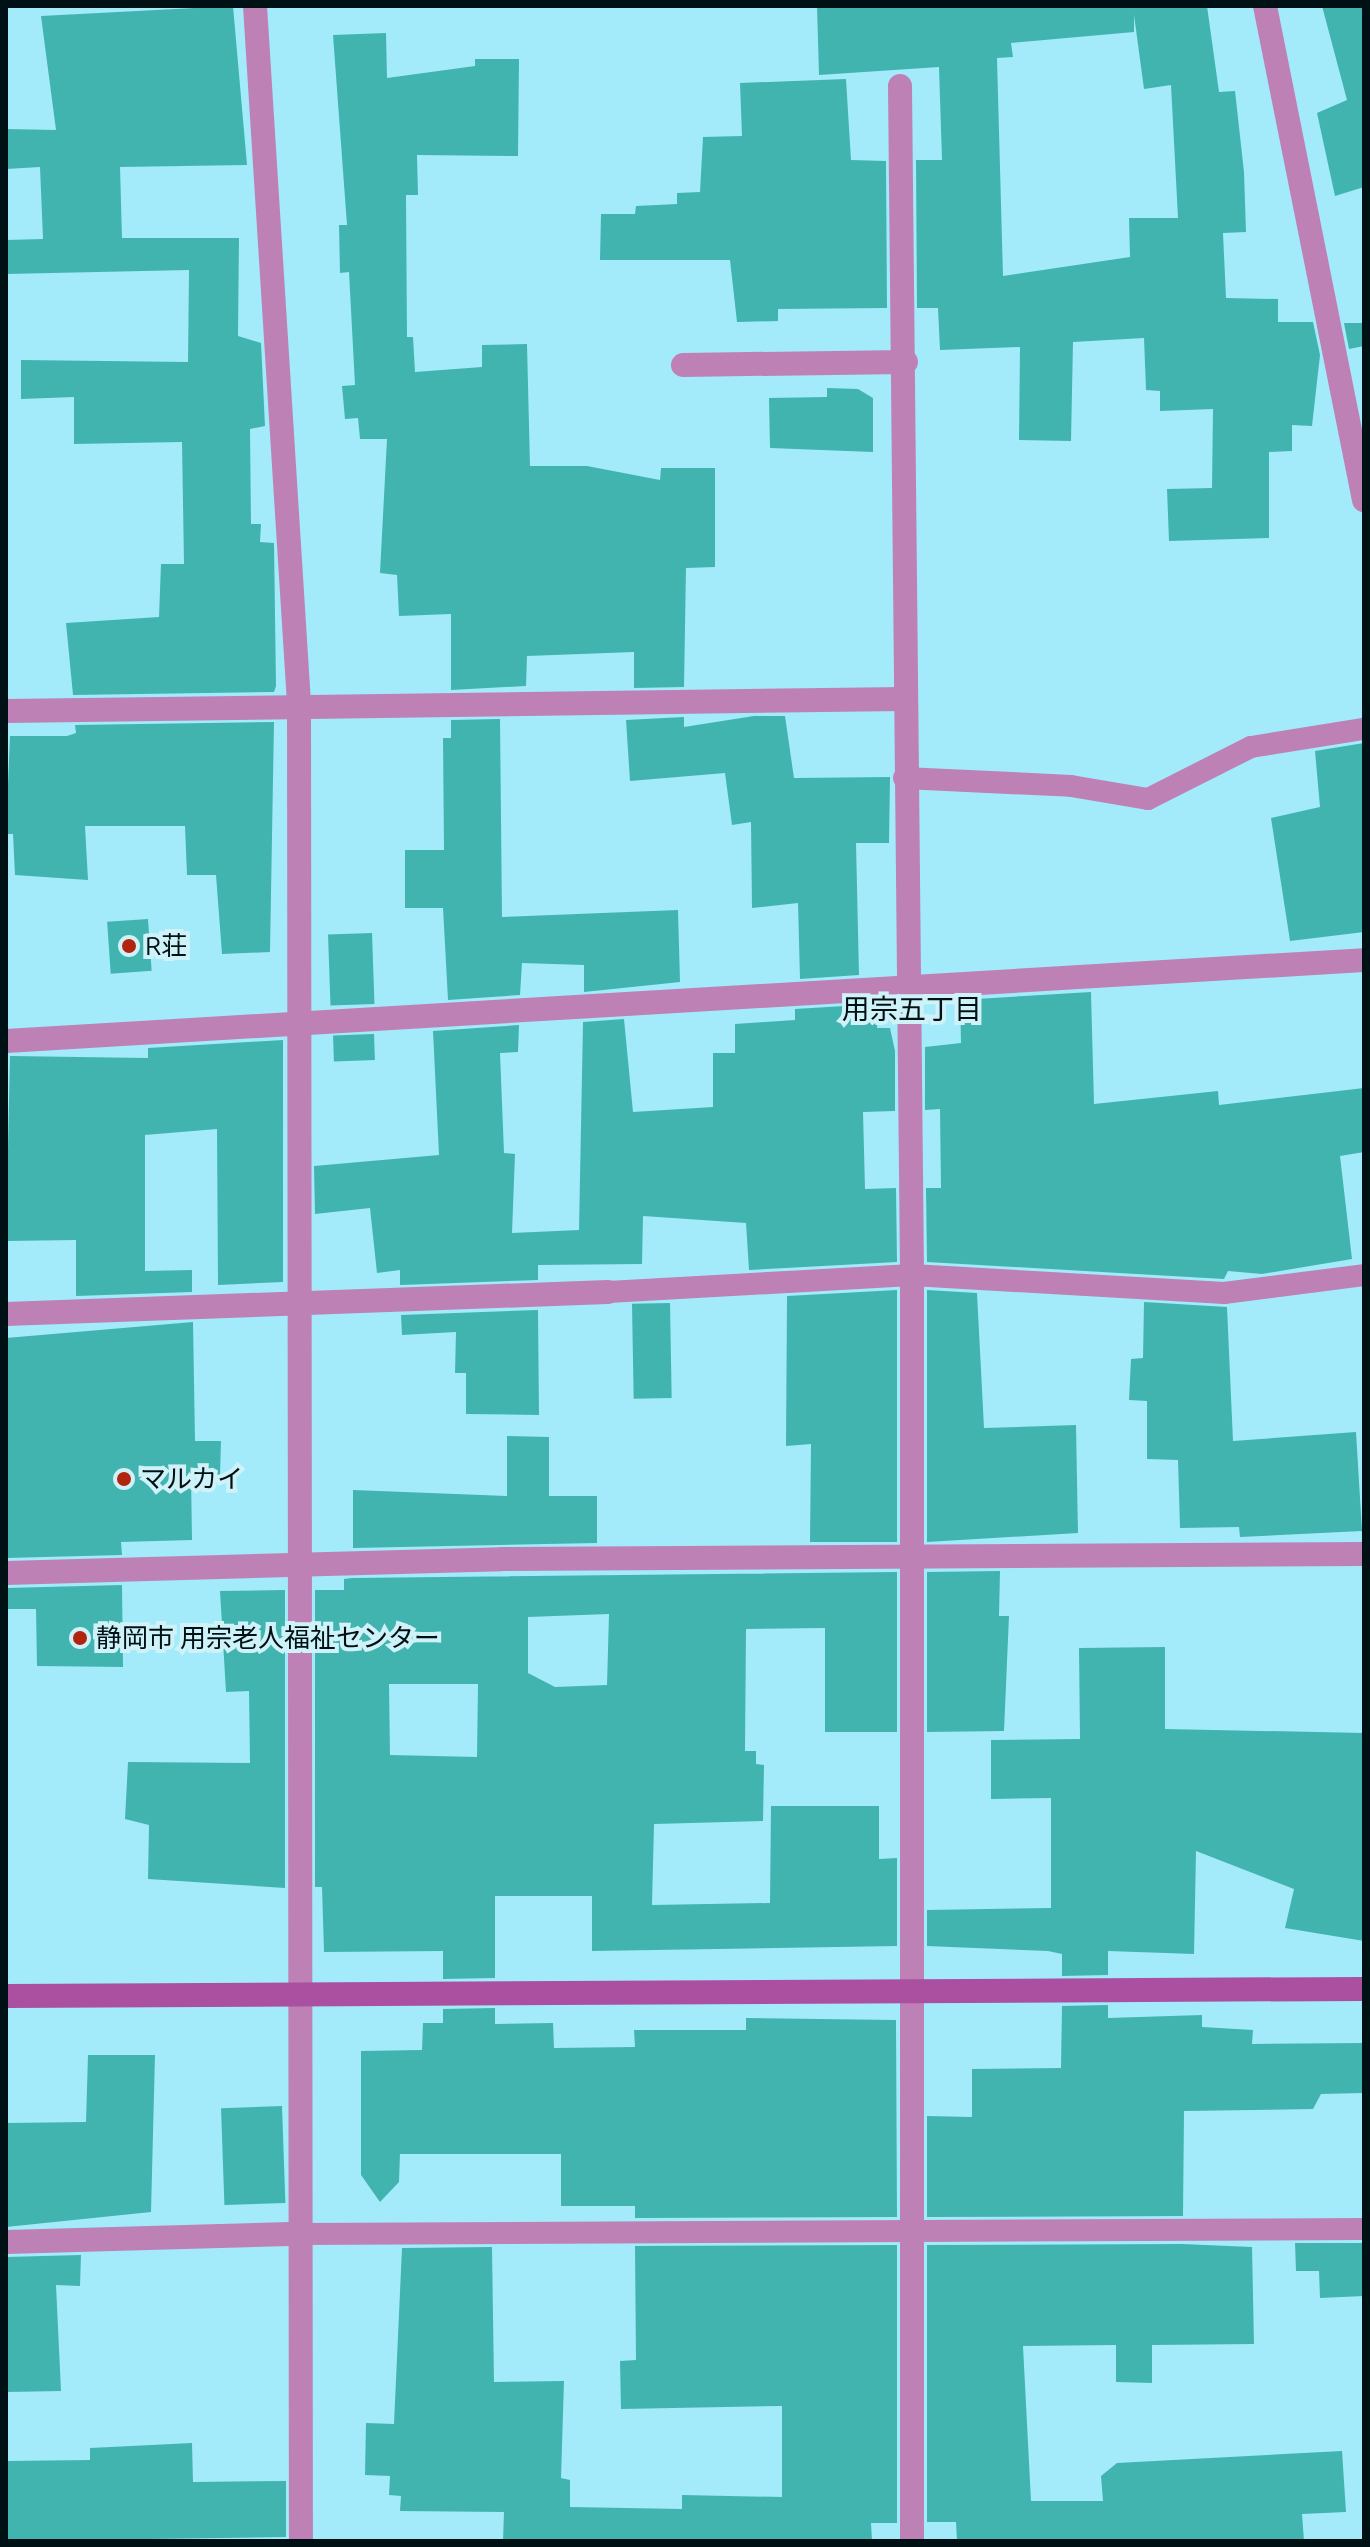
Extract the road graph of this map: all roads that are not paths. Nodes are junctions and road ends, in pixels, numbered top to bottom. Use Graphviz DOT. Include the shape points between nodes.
graph roads {
  1 [pos="255,6"];
  2 [pos="1265,6"];
  3 [pos="900,86"];
  4 [pos="906,362"];
  5 [pos="683,365"];
  6 [pos="1364,500"];
  7 [pos="904,699"];
  8 [pos="299,704"];
  9 [pos="6,711"];
  10 [pos="1364,729"];
  11 [pos="904,778"];
  12 [pos="1364,960"];
  13 [pos="911,989"];
  14 [pos="295,1022"];
  15 [pos="6,1041"];
  16 [pos="912,1275"];
  17 [pos="1364,1275"];
  18 [pos="608,1292"];
  19 [pos="295,1303"];
  20 [pos="6,1314"];
  21 [pos="1364,1554"];
  22 [pos="907,1561"];
  23 [pos="296,1568"];
  24 [pos="6,1573"];
  25 [pos="911,1989"];
  26 [pos="1364,1989"];
  27 [pos="300,1995"];
  28 [pos="6,1996"];
  29 [pos="907,2227"];
  30 [pos="1364,2229"];
  31 [pos="299,2234"];
  32 [pos="6,2242"];
  33 [pos="301,2541"];
  34 [pos="912,2541"];
  1 -- 8 [label="street"];
  2 -- 6 [label="street"];
  3 -- 4 [label="street"];
  4 -- 5 [label="street"];
  4 -- 7 [label="street"];
  7 -- 8 [label="street"];
  7 -- 11 [label="street"];
  8 -- 9 [label="street"];
  8 -- 14 [label="street"];
  10 -- 11 [label="lane" via="1251,747 1148,799 1071,786"];
  11 -- 13 [label="street"];
  12 -- 13 [label="street"];
  13 -- 14 [label="street"];
  13 -- 16 [label="street"];
  14 -- 15 [label="street"];
  14 -- 19 [label="street"];
  16 -- 17 [label="lane" via="1224,1293"];
  16 -- 18 [label="lane"];
  16 -- 22 [label="street"];
  18 -- 19 [label="street"];
  19 -- 20 [label="street"];
  19 -- 23 [label="street"];
  21 -- 22 [label="street"];
  22 -- 23 [label="street" via="502,1559"];
  22 -- 25 [label="street"];
  23 -- 24 [label="street"];
  23 -- 27 [label="street"];
  25 -- 26 [label="street"];
  25 -- 27 [label="street"];
  25 -- 29 [label="street"];
  27 -- 28 [label="street"];
  27 -- 31 [label="street"];
  29 -- 30 [label="lane"];
  29 -- 31 [label="lane"];
  29 -- 34 [label="street"];
  31 -- 32 [label="street"];
  31 -- 33 [label="street"];
}
